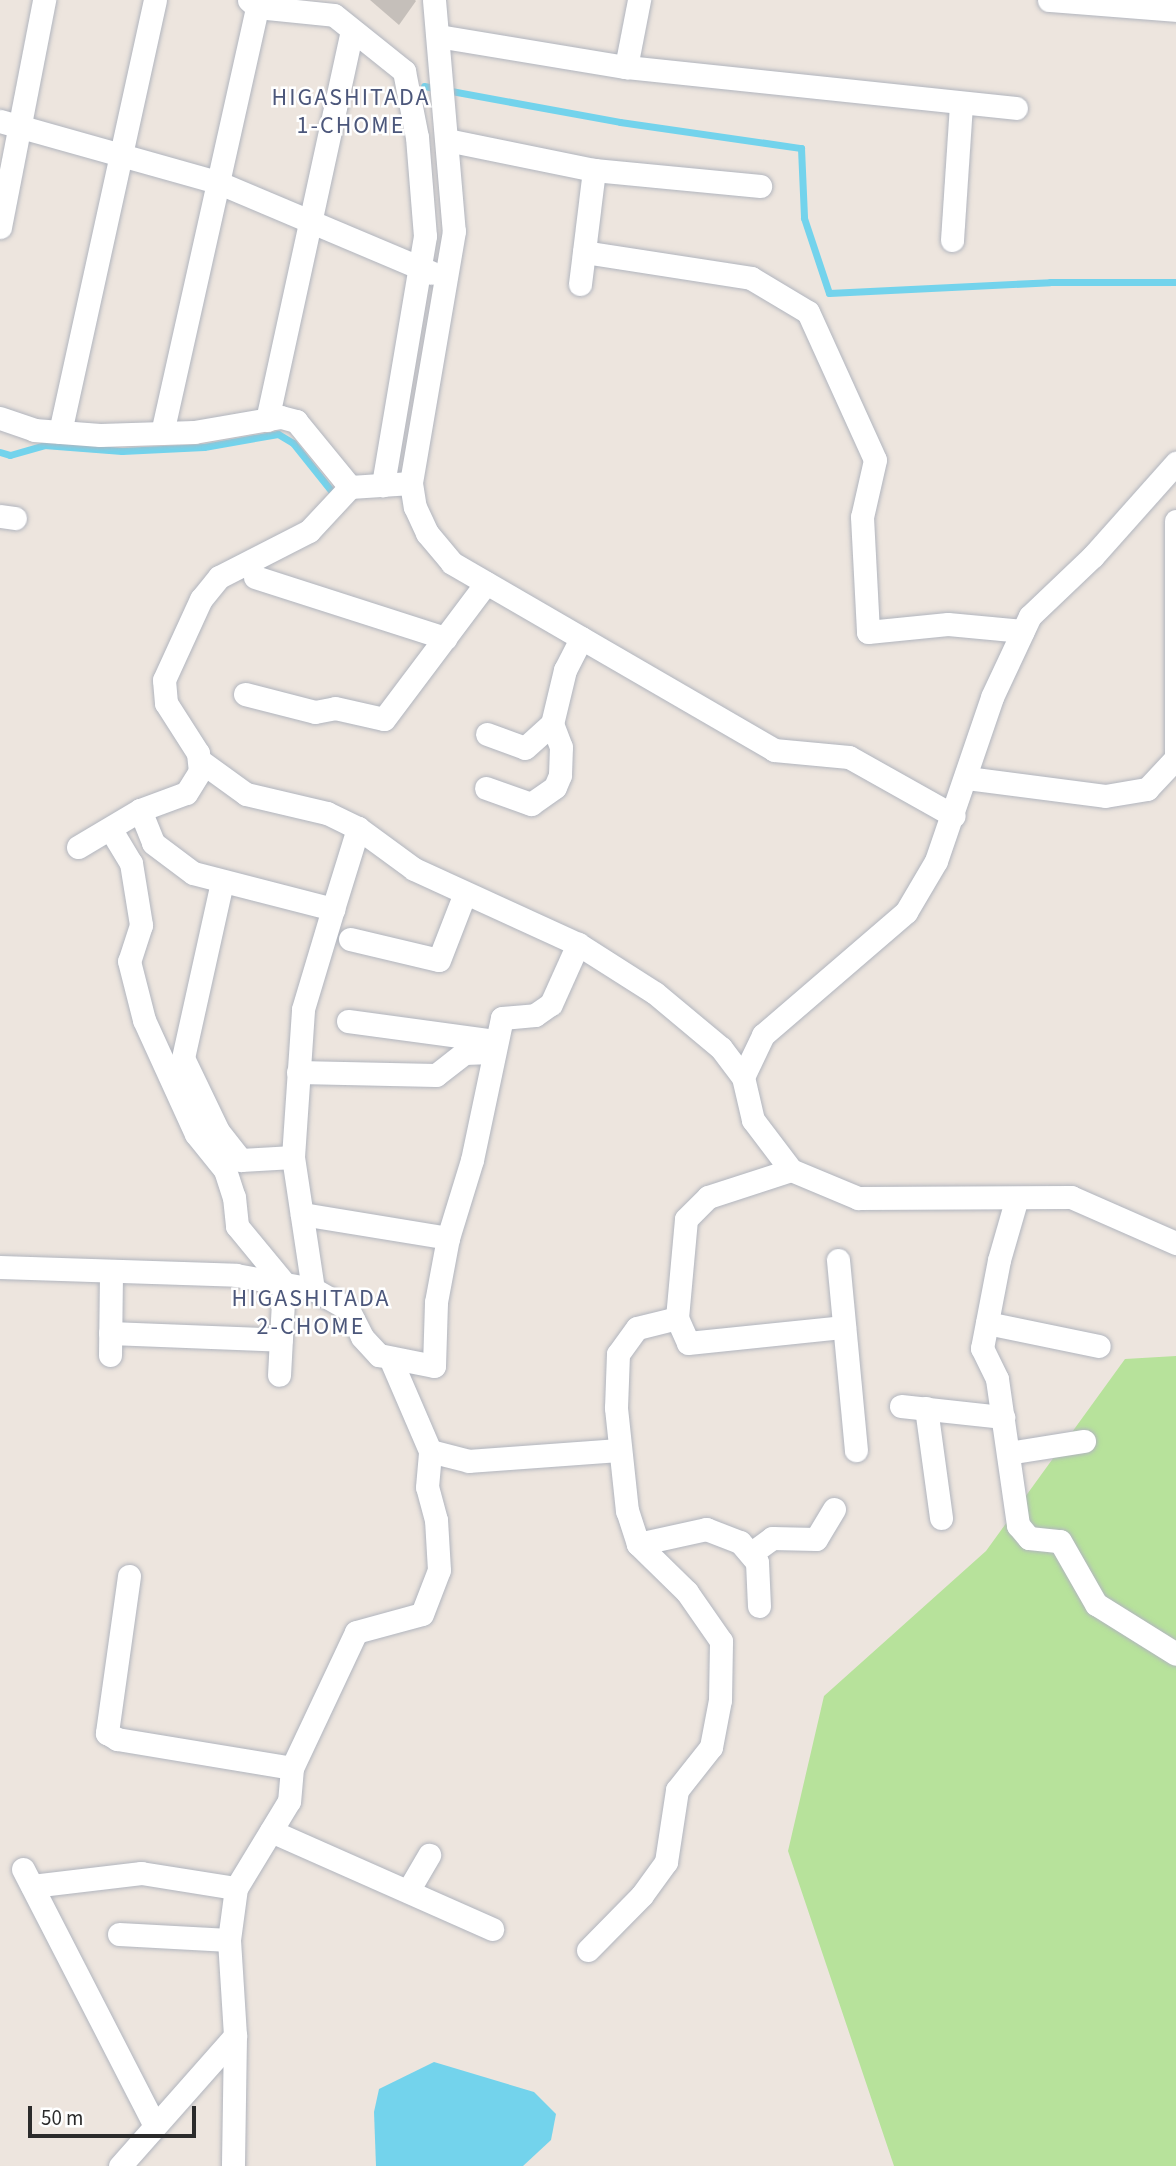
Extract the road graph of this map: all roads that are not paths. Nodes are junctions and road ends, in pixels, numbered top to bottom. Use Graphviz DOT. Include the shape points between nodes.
graph roads {
  1 [pos="44,0"];
  2 [pos="155,0"];
  3 [pos="434,0"];
  4 [pos="639,0"];
  5 [pos="1049,0"];
  6 [pos="253,3"];
  7 [pos="1176,10"];
  8 [pos="352,30"];
  9 [pos="438,36"];
  10 [pos="626,67"];
  11 [pos="961,106"];
  12 [pos="1016,108"];
  13 [pos="9,123"];
  14 [pos="447,140"];
  15 [pos="120,154"];
  16 [pos="594,170"];
  17 [pos="217,182"];
  18 [pos="760,186"];
  19 [pos="311,220"];
  20 [pos="0,228"];
  21 [pos="952,240"];
  22 [pos="584,252"];
  23 [pos="417,268"];
  24 [pos="446,278"];
  25 [pos="580,284"];
  26 [pos="0,418"];
  27 [pos="267,420"];
  28 [pos="60,432"];
  29 [pos="162,433"];
  30 [pos="1176,463"];
  31 [pos="411,483"];
  32 [pos="383,485"];
  33 [pos="350,487"];
  34 [pos="1176,521"];
  35 [pos="255,577"];
  36 [pos="486,583"];
  37 [pos="1023,631"];
  38 [pos="444,638"];
  39 [pos="581,638"];
  40 [pos="1176,639"];
  41 [pos="245,694"];
  42 [pos="552,724"];
  43 [pos="487,734"];
  44 [pos="1176,758"];
  45 [pos="199,760"];
  46 [pos="967,778"];
  47 [pos="486,788"];
  48 [pos="141,810"];
  49 [pos="954,816"];
  50 [pos="358,828"];
  51 [pos="111,830"];
  52 [pos="78,847"];
  53 [pos="222,881"];
  54 [pos="465,892"];
  55 [pos="333,909"];
  56 [pos="350,939"];
  57 [pos="578,944"];
  58 [pos="348,1021"];
  59 [pos="494,1047"];
  60 [pos="298,1072"];
  61 [pos="743,1077"];
  62 [pos="293,1157"];
  63 [pos="792,1170"];
  64 [pos="1016,1201"];
  65 [pos="302,1214"];
  66 [pos="449,1238"];
  67 [pos="1176,1243"];
  68 [pos="838,1259"];
  69 [pos="0,1267"];
  70 [pos="111,1272"];
  71 [pos="284,1283"];
  72 [pos="313,1289"];
  73 [pos="677,1318"];
  74 [pos="987,1323"];
  75 [pos="844,1327"];
  76 [pos="281,1340"];
  77 [pos="1099,1346"];
  78 [pos="390,1358"];
  79 [pos="279,1375"];
  80 [pos="901,1406"];
  81 [pos="926,1408"];
  82 [pos="1003,1417"];
  83 [pos="1084,1441"];
  84 [pos="618,1450"];
  85 [pos="856,1450"];
  86 [pos="429,1451"];
  87 [pos="1008,1453"];
  88 [pos="834,1509"];
  89 [pos="941,1518"];
  90 [pos="638,1544"];
  91 [pos="753,1552"];
  92 [pos="129,1576"];
  93 [pos="759,1605"];
  94 [pos="1176,1654"];
  95 [pos="292,1768"];
  96 [pos="271,1831"];
  97 [pos="429,1855"];
  98 [pos="236,1888"];
  99 [pos="408,1892"];
  100 [pos="492,1929"];
  101 [pos="119,1934"];
  102 [pos="229,1940"];
  103 [pos="588,1950"];
  104 [pos="235,2036"];
  105 [pos="154,2124"];
  106 [pos="120,2166"];
  107 [pos="233,2166"];
  1 -- 13 [label="street"];
  2 -- 15 [label="street"];
  3 -- 9 [label="street"];
  4 -- 10 [label="street"];
  5 -- 7 [label="street"];
  6 -- 8 [label="street" via="334,15"];
  6 -- 17 [label="street"];
  8 -- 19 [label="street"];
  8 -- 23 [label="street" via="404,71 417,137 425,236"];
  9 -- 10 [label="street"];
  9 -- 14 [label="street"];
  10 -- 11 [label="street"];
  11 -- 12 [label="street"];
  11 -- 21 [label="street"];
  13 -- 15 [label="street"];
  13 -- 20 [label="street"];
  14 -- 16 [label="street"];
  14 -- 24 [label="street" via="454,231"];
  15 -- 17 [label="street"];
  15 -- 28 [label="street"];
  16 -- 18 [label="street"];
  16 -- 22 [label="street"];
  17 -- 19 [label="street"];
  17 -- 29 [label="street"];
  19 -- 23 [label="street"];
  19 -- 27 [label="street"];
  22 -- 25 [label="street"];
  22 -- 37 [label="street" via="751,278 808,312 875,460 862,517 868,632 948,624"];
  23 -- 24 [label="street"];
  23 -- 32 [label="street"];
  24 -- 31 [label="street"];
  26 -- 28 [label="street" via="34,430"];
  27 -- 29 [label="street"];
  27 -- 33 [label="street" via="296,421"];
  28 -- 29 [label="street"];
  30 -- 37 [label="street" via="1093,556 1030,616"];
  31 -- 32 [label="street"];
  31 -- 36 [label="street" via="415,508 427,533 452,563"];
  32 -- 33 [label="street"];
  33 -- 45 [label="street" via="309,531 219,577 201,599 164,680 166,703"];
  34 -- 40 [label="street"];
  35 -- 38 [label="street"];
  36 -- 38 [label="street"];
  36 -- 39 [label="street"];
  37 -- 46 [label="street" via="992,697"];
  38 -- 41 [label="street" via="384,719 335,708 315,712"];
  39 -- 42 [label="street" via="565,670"];
  39 -- 49 [label="street" via="774,750 849,757"];
  40 -- 44 [label="street"];
  42 -- 43 [label="street" via="525,748"];
  42 -- 47 [label="street" via="561,747 555,787 531,804"];
  44 -- 46 [label="street" via="1147,789 1105,796"];
  45 -- 48 [label="street" via="201,771 186,793"];
  45 -- 50 [label="street" via="246,794 327,813"];
  46 -- 49 [label="street"];
  48 -- 51 [label="street"];
  48 -- 53 [label="street" via="153,843 193,873"];
  49 -- 61 [label="street" via="936,861 906,912 763,1035"];
  50 -- 54 [label="street" via="414,869"];
  50 -- 55 [label="street"];
  51 -- 52 [label="street"];
  51 -- 71 [label="street" via="131,863 141,925 130,961 144,1020 196,1134 225,1170 237,1226"];
  53 -- 55 [label="street"];
  53 -- 62 [label="street" via="183,1058 218,1131 241,1160"];
  54 -- 56 [label="street" via="439,960"];
  54 -- 57 [label="street"];
  55 -- 60 [label="street" via="303,1009"];
  57 -- 59 [label="street" via="551,1004 535,1016 502,1018"];
  57 -- 61 [label="street" via="655,993 721,1048"];
  58 -- 59 [label="street"];
  59 -- 60 [label="street" via="464,1053 436,1075"];
  59 -- 66 [label="street" via="472,1160"];
  60 -- 62 [label="street"];
  61 -- 63 [label="street" via="753,1120"];
  62 -- 65 [label="street"];
  63 -- 64 [label="street" via="858,1198 945,1196"];
  63 -- 73 [label="street" via="708,1197 686,1219"];
  64 -- 67 [label="street" via="1071,1197"];
  64 -- 74 [label="street"];
  65 -- 66 [label="street"];
  65 -- 72 [label="street"];
  66 -- 78 [label="street" via="436,1302 434,1366"];
  68 -- 75 [label="street"];
  69 -- 70 [label="street"];
  70 -- 71 [label="street" via="236,1275"];
  70 -- 76 [label="street" via="110,1344"];
  71 -- 72 [label="street"];
  71 -- 76 [label="street"];
  72 -- 78 [label="street" via="348,1309 362,1337 379,1355"];
  73 -- 75 [label="street" via="688,1343"];
  73 -- 84 [label="street" via="637,1328 618,1354"];
  74 -- 77 [label="street"];
  74 -- 82 [label="street" via="982,1348 997,1379"];
  75 -- 85 [label="street"];
  76 -- 79 [label="street"];
  78 -- 86 [label="street"];
  80 -- 81 [label="street"];
  81 -- 82 [label="street"];
  81 -- 89 [label="street"];
  82 -- 87 [label="street"];
  83 -- 87 [label="street"];
  84 -- 86 [label="street" via="469,1461"];
  84 -- 90 [label="street" via="626,1510"];
  86 -- 95 [label="street" via="427,1487 436,1520 439,1570 422,1614 356,1632"];
  87 -- 94 [label="street" via="1018,1525 1029,1538 1060,1541 1096,1604"];
  88 -- 91 [label="street" via="816,1539 772,1538"];
  90 -- 91 [label="street" via="706,1529"];
  90 -- 103 [label="street" via="687,1592 721,1641 720,1700 711,1747 677,1790 666,1862 642,1895"];
  91 -- 93 [label="street"];
  92 -- 95 [label="street" via="107,1733 117,1739"];
  95 -- 96 [label="street" via="289,1801"];
  96 -- 98 [label="street"];
  96 -- 99 [label="street"];
  97 -- 99 [label="street"];
  98 -- 102 [label="street"];
  98 -- 105 [label="street" via="141,1873 28,1878"];
  99 -- 100 [label="street"];
  101 -- 102 [label="street"];
  102 -- 104 [label="street"];
  104 -- 105 [label="street"];
  104 -- 107 [label="street"];
  105 -- 106 [label="street"];
}
